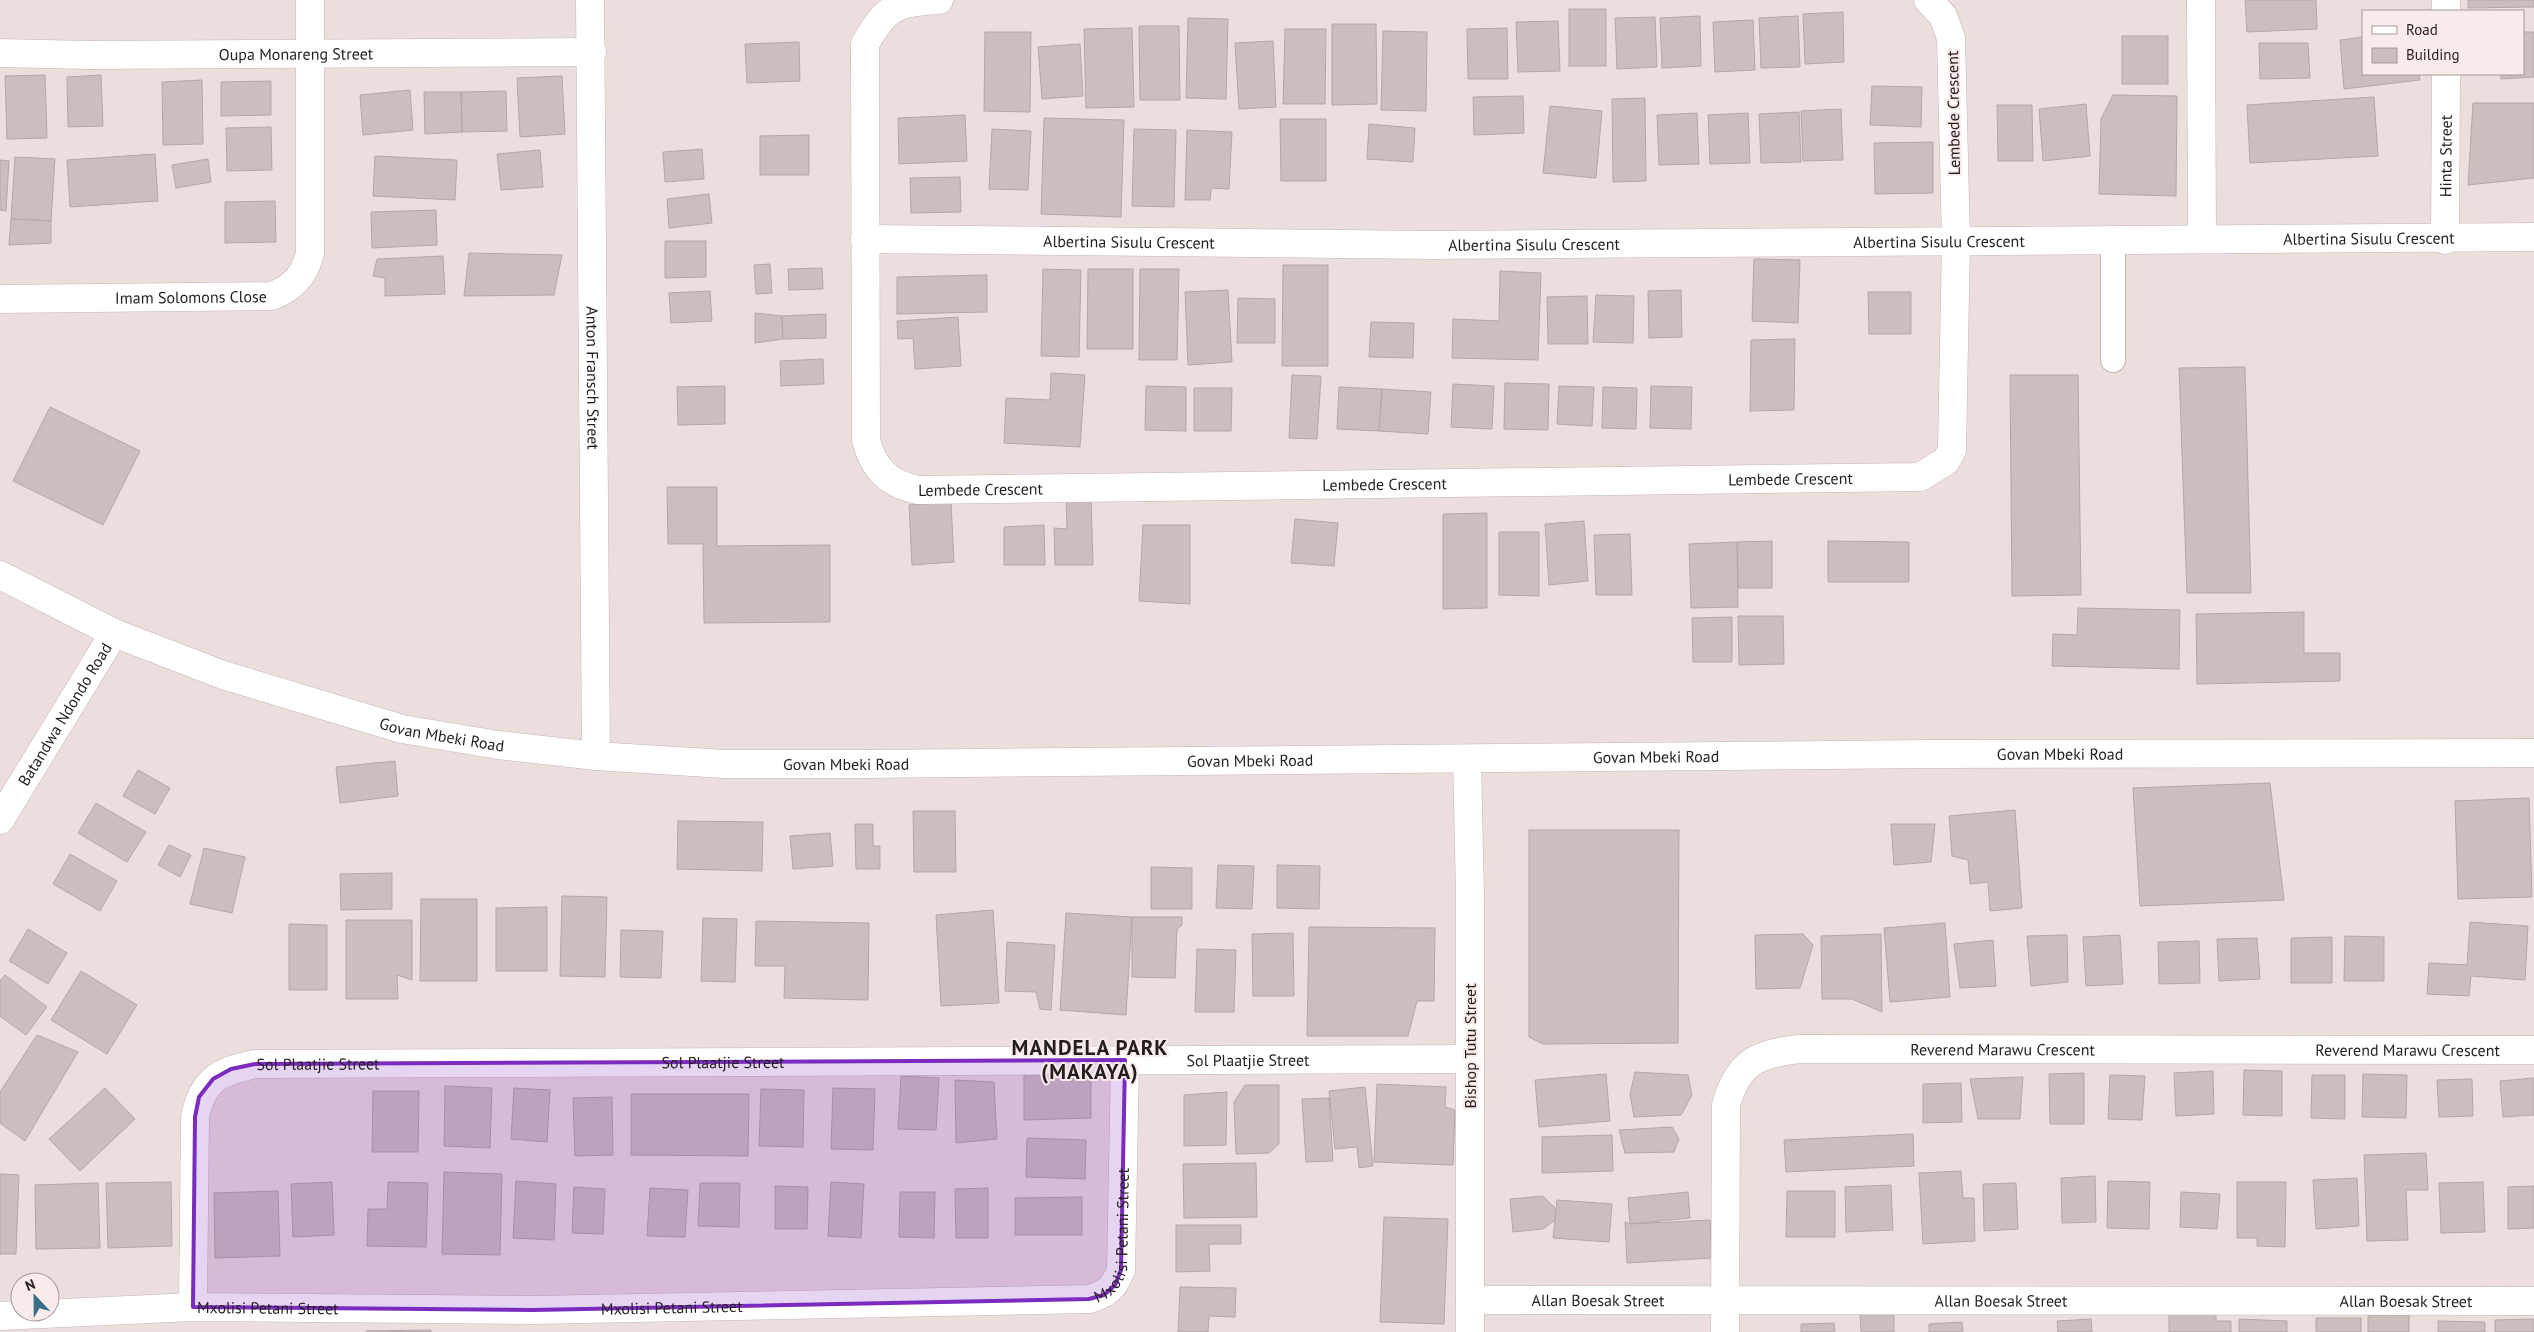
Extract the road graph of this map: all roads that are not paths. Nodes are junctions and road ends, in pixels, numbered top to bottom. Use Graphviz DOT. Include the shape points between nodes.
graph roads {
  1 [pos="310,0"];
  2 [pos="590,0"];
  3 [pos="939,0"];
  4 [pos="1928,0"];
  5 [pos="2201,0"];
  6 [pos="592,52"];
  7 [pos="0,53"];
  8 [pos="311,53"];
  9 [pos="2446,75"];
  10 [pos="2534,237"];
  11 [pos="2202,238"];
  12 [pos="2113,239"];
  13 [pos="865,240"];
  14 [pos="1956,240"];
  15 [pos="2445,240"];
  16 [pos="0,299"];
  17 [pos="2113,360"];
  18 [pos="0,575"];
  19 [pos="114,633"];
  20 [pos="2534,753"];
  21 [pos="596,756"];
  22 [pos="1466,759"];
  23 [pos="0,820"];
  24 [pos="2534,1050"];
  25 [pos="1470,1059"];
  26 [pos="1125,1060"];
  27 [pos="1470,1300"];
  28 [pos="2534,1301"];
  29 [pos="1725,1302"];
  30 [pos="193,1307"];
  31 [pos="0,1316"];
  32 [pos="533,1321"];
  33 [pos="1470,1332"];
  34 [pos="1725,1332"];
  1 -- 8 [label="street, Imam Solomons Close"];
  2 -- 6 [label="street, Anton Fransch Street"];
  3 -- 13 [label="street, Lembede Crescent" via="906,2 887,12 865,44"];
  4 -- 14 [label="street, Lembede Crescent" via="1943,16 1951,38"];
  5 -- 11 [label="street"];
  6 -- 8 [label="street, Oupa Monareng Street"];
  6 -- 21 [label="street, Anton Fransch Street"];
  7 -- 8 [label="street, Oupa Monareng Street"];
  8 -- 16 [label="street, Imam Solomons Close" via="310,252 307,268 285,290 272,296"];
  9 -- 15 [label="street, Hinta Street"];
  10 -- 15 [label="street, Albertina Sisulu Crescent"];
  11 -- 12 [label="street, Albertina Sisulu Crescent"];
  11 -- 15 [label="street, Albertina Sisulu Crescent"];
  12 -- 14 [label="street, Albertina Sisulu Crescent"];
  12 -- 17 [label="lane"];
  13 -- 14 [label="street, Albertina Sisulu Crescent" via="1435,245"];
  13 -- 14 [label="street, Lembede Crescent" via="866,440 877,469 889,480 918,490 1920,477 1946,461 1952,450"];
  18 -- 19 [label="street, Govan Mbeki Road"];
  19 -- 21 [label="street, Govan Mbeki Road" via="223,675 402,729 498,745"];
  19 -- 23 [label="street, Batandwa Ndondo Road"];
  20 -- 22 [label="street, Govan Mbeki Road"];
  21 -- 22 [label="street, Govan Mbeki Road" via="724,764"];
  22 -- 25 [label="street, Bishop Tutu Street"];
  24 -- 29 [label="street, Reverend Marawu Crescent" via="1799,1049 1769,1053 1738,1075 1726,1105"];
  25 -- 26 [label="street, Sol Plaatjie Street"];
  25 -- 27 [label="street, Bishop Tutu Street"];
  26 -- 30 [label="street, Sol Plaatjie Street" via="255,1064 231,1069 213,1079 199,1097 195,1117"];
  26 -- 32 [label="street, Mxolisi Petani Street" via="1121,1270 1115,1285 1104,1295 1089,1299"];
  27 -- 29 [label="street, Allan Boesak Street"];
  27 -- 33 [label="street, Bishop Tutu Street"];
  28 -- 29 [label="street, Allan Boesak Street"];
  29 -- 34 [label="street, Reverend Marawu Crescent"];
  30 -- 31 [label="street, Mxolisi Petani Street"];
  30 -- 32 [label="street, Mxolisi Petani Street"];
}
